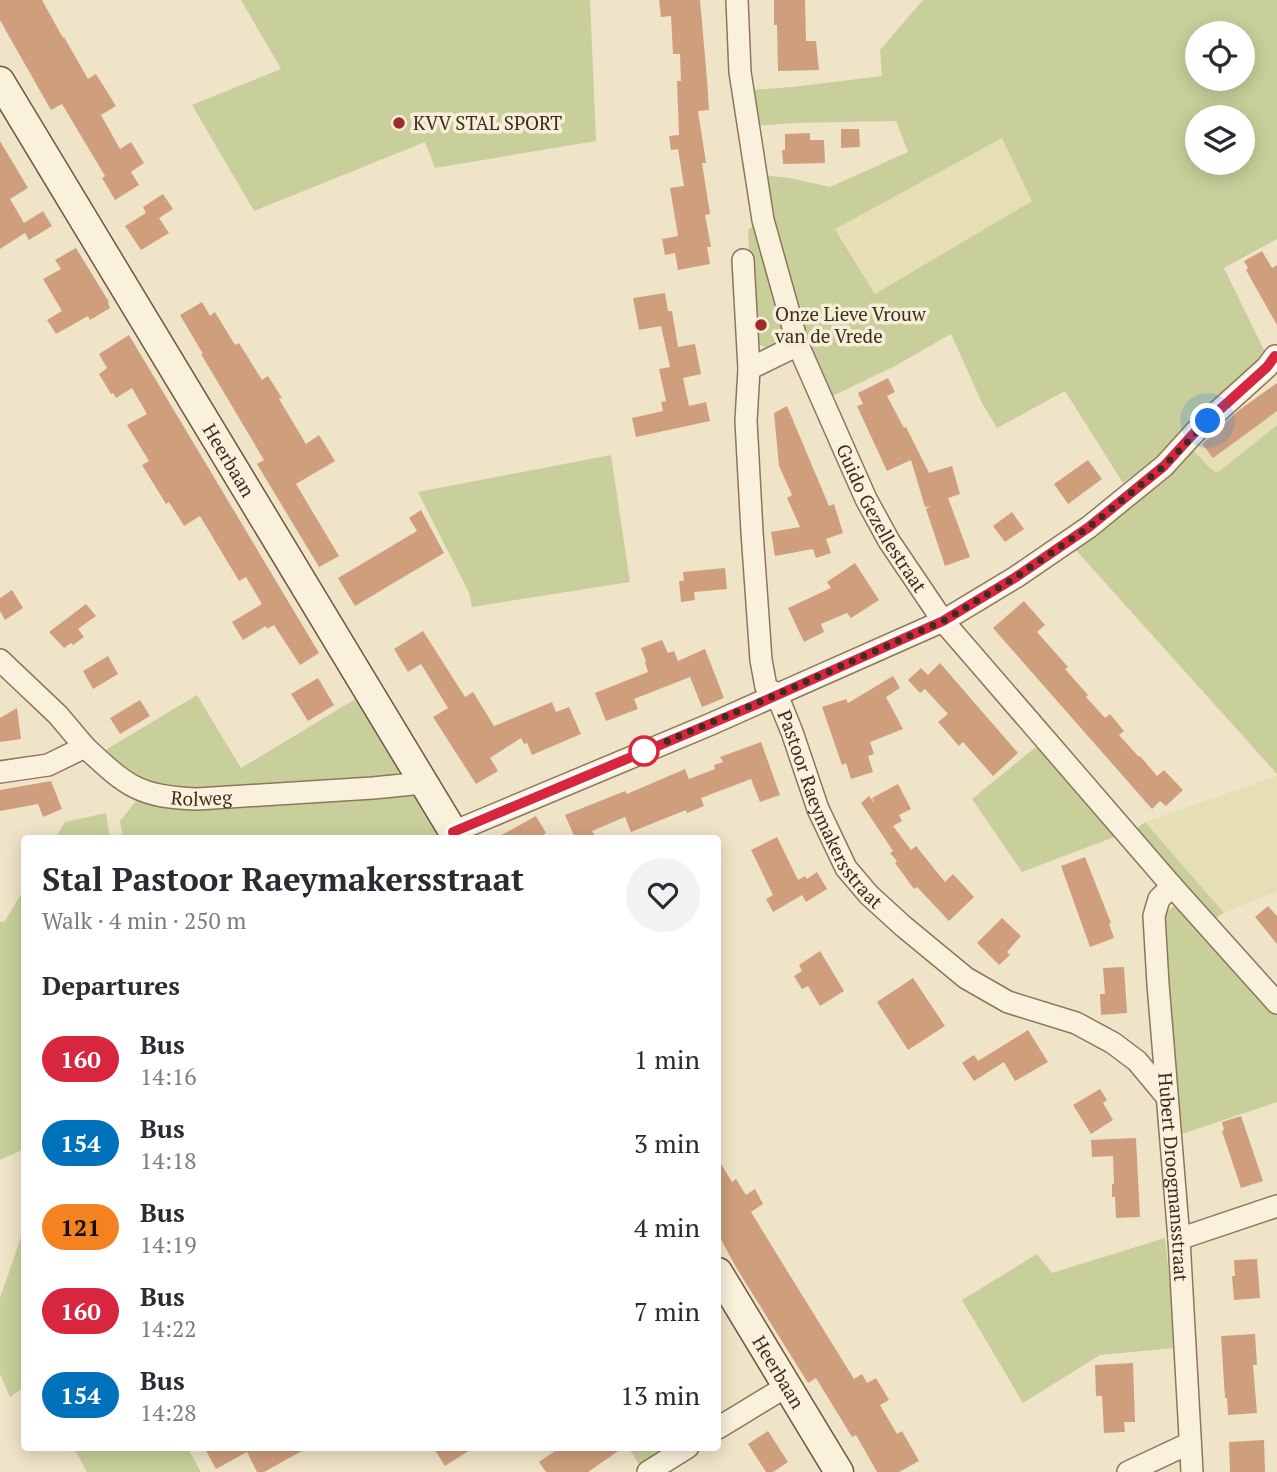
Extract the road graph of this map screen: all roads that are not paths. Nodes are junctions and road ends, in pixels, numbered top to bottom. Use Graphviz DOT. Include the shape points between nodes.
graph roads {
  1 [pos="737,0"];
  2 [pos="0,81"];
  3 [pos="743,260"];
  4 [pos="798,345"];
  5 [pos="1275,356"];
  6 [pos="749,369"];
  7 [pos="943,621"];
  8 [pos="0,660"];
  9 [pos="776,695"];
  10 [pos="85,747"];
  11 [pos="0,772"];
  12 [pos="423,783"];
  13 [pos="455,835"];
  14 [pos="1172,886"];
  15 [pos="1277,1003"];
  16 [pos="1167,1097"];
  17 [pos="1277,1206"];
  18 [pos="1179,1239"];
  19 [pos="721,1277"];
  20 [pos="787,1386"];
  21 [pos="721,1427"];
  22 [pos="1190,1443"];
  23 [pos="682,1451"];
  24 [pos="648,1472"];
  25 [pos="839,1472"];
  26 [pos="1128,1472"];
  27 [pos="1192,1472"];
  1 -- 4 [label="street, Guido Gezellestraat" via="740,72 763,220"];
  2 -- 12 [label="street, Heerbaan"];
  3 -- 6 [label="street, Pastoor Raeymakersstraat"];
  4 -- 6 [label="street"];
  4 -- 7 [label="street, Guido Gezellestraat" via="866,499"];
  5 -- 7 [label="street" via="1138,488 1016,577"];
  6 -- 9 [label="street, Pastoor Raeymakersstraat" via="746,421 761,660 766,687"];
  7 -- 9 [label="street"];
  7 -- 14 [label="street, Guido Gezellestraat"];
  8 -- 10 [label="street, Rolweg"];
  9 -- 13 [label="street"];
  9 -- 16 [label="street, Pastoor Raeymakersstraat" via="818,809 846,868 869,895 966,978 1008,1002 1076,1023 1113,1043 1137,1061"];
  10 -- 11 [label="street" via="48,765"];
  10 -- 12 [label="street, Rolweg" via="127,783 158,796 197,799"];
  12 -- 13 [label="street, Heerbaan"];
  14 -- 15 [label="street, Guido Gezellestraat"];
  14 -- 16 [label="street, Hubert Droogmansstraat" via="1159,899 1154,916"];
  16 -- 18 [label="street, Hubert Droogmansstraat"];
  17 -- 18 [label="street"];
  18 -- 22 [label="street, Hubert Droogmansstraat"];
  19 -- 20 [label="street, Heerbaan"];
  20 -- 21 [label="street"];
  20 -- 25 [label="street, Heerbaan"];
  22 -- 26 [label="street"];
  22 -- 27 [label="street, Hubert Droogmansstraat"];
  23 -- 24 [label="street"];
}
